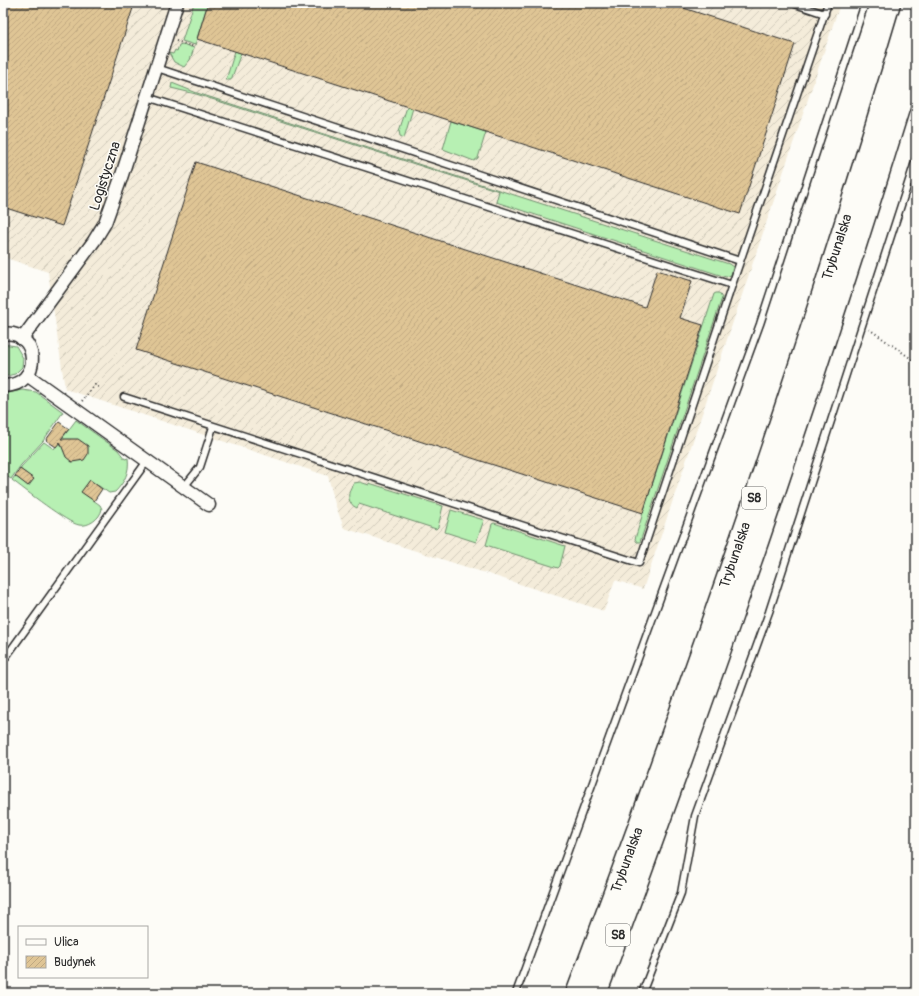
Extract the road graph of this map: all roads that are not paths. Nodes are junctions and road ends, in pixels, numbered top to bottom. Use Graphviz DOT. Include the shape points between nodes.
graph roads {
  1 [pos="177,3"];
  2 [pos="792,3"];
  3 [pos="828,3"];
  4 [pos="865,3"];
  5 [pos="913,3"];
  6 [pos="825,14"];
  7 [pos="916,52"];
  8 [pos="157,68"];
  9 [pos="147,97"];
  10 [pos="916,158"];
  11 [pos="740,260"];
  12 [pos="732,284"];
  13 [pos="3,334"];
  14 [pos="22,339"];
  15 [pos="28,376"];
  16 [pos="3,386"];
  17 [pos="124,397"];
  18 [pos="213,427"];
  19 [pos="147,461"];
  20 [pos="184,487"];
  21 [pos="209,505"];
  22 [pos="3,661"];
  23 [pos="584,991"];
  24 [pos="516,993"];
  25 [pos="642,993"];
  1 -- 8 [label="street, Logistyczna"];
  2 -- 6 [label="lane"];
  3 -- 6 [label="lane"];
  4 -- 24 [label="lane" via="760,324"];
  5 -- 23 [label="highway, Trybunalska / S8" via="794,380"];
  6 -- 11 [label="lane"];
  7 -- 23 [label="highway, Trybunalska / S8" via="771,504 640,876"];
  8 -- 9 [label="street, Logistyczna"];
  8 -- 11 [label="lane"];
  9 -- 12 [label="lane"];
  9 -- 14 [label="street, Logistyczna" via="105,223"];
  10 -- 25 [label="lane" via="769,612 696,816 681,893"];
  11 -- 12 [label="lane"];
  12 -- 18 [label="lane" via="639,563"];
  13 -- 14 [label="street" via="15,335"];
  14 -- 15 [label="street" via="28,344 33,360"];
  15 -- 16 [label="street" via="16,384"];
  15 -- 19 [label="street"];
  17 -- 18 [label="lane"];
  18 -- 20 [label="lane" via="200,466"];
  19 -- 20 [label="street"];
  19 -- 22 [label="lane"];
  20 -- 21 [label="street"];
}
